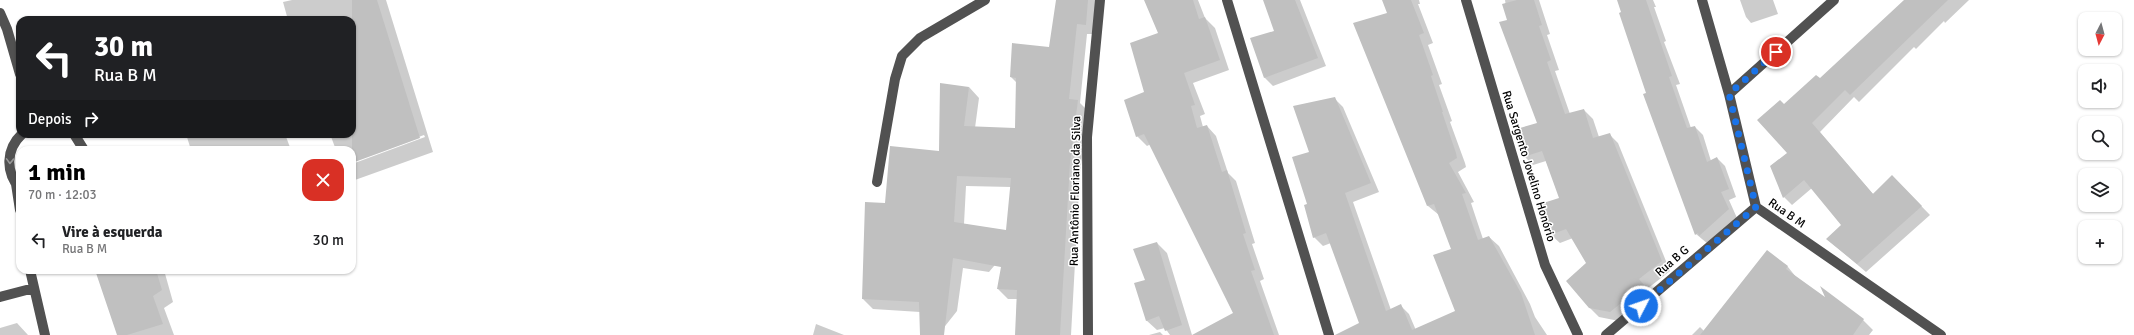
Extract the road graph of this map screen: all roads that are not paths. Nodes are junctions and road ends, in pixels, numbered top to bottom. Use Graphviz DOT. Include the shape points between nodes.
graph roads {
  1 [pos="985,0"];
  2 [pos="1100,0"];
  3 [pos="1226,0"];
  4 [pos="1466,0"];
  5 [pos="1702,0"];
  6 [pos="1834,0"];
  7 [pos="0,13"];
  8 [pos="16,60"];
  9 [pos="1729,94"];
  10 [pos="17,138"];
  11 [pos="877,182"];
  12 [pos="16,183"];
  13 [pos="1756,207"];
  14 [pos="31,274"];
  15 [pos="34,288"];
  16 [pos="0,297"];
  17 [pos="45,335"];
  18 [pos="1088,335"];
  19 [pos="1329,335"];
  20 [pos="1578,335"];
  21 [pos="1606,335"];
  22 [pos="1941,335"];
  1 -- 11 [label="street" via="920,38 902,56 894,79"];
  2 -- 18 [label="street, Rua Antônio Floriano da Silva" via="1087,137"];
  3 -- 19 [label="street"];
  4 -- 20 [label="street, Rua Sargento Jovelino Honório" via="1545,265"];
  5 -- 9 [label="street, Rua B M"];
  6 -- 9 [label="street"];
  7 -- 8 [label="street"];
  9 -- 13 [label="street, Rua B M"];
  10 -- 12 [label="street, one-way" via="9,161 10,173"];
  13 -- 21 [label="street, Rua B G"];
  13 -- 22 [label="street, Rua B M"];
  14 -- 15 [label="street"];
  15 -- 16 [label="street"];
  15 -- 17 [label="street"];
}
